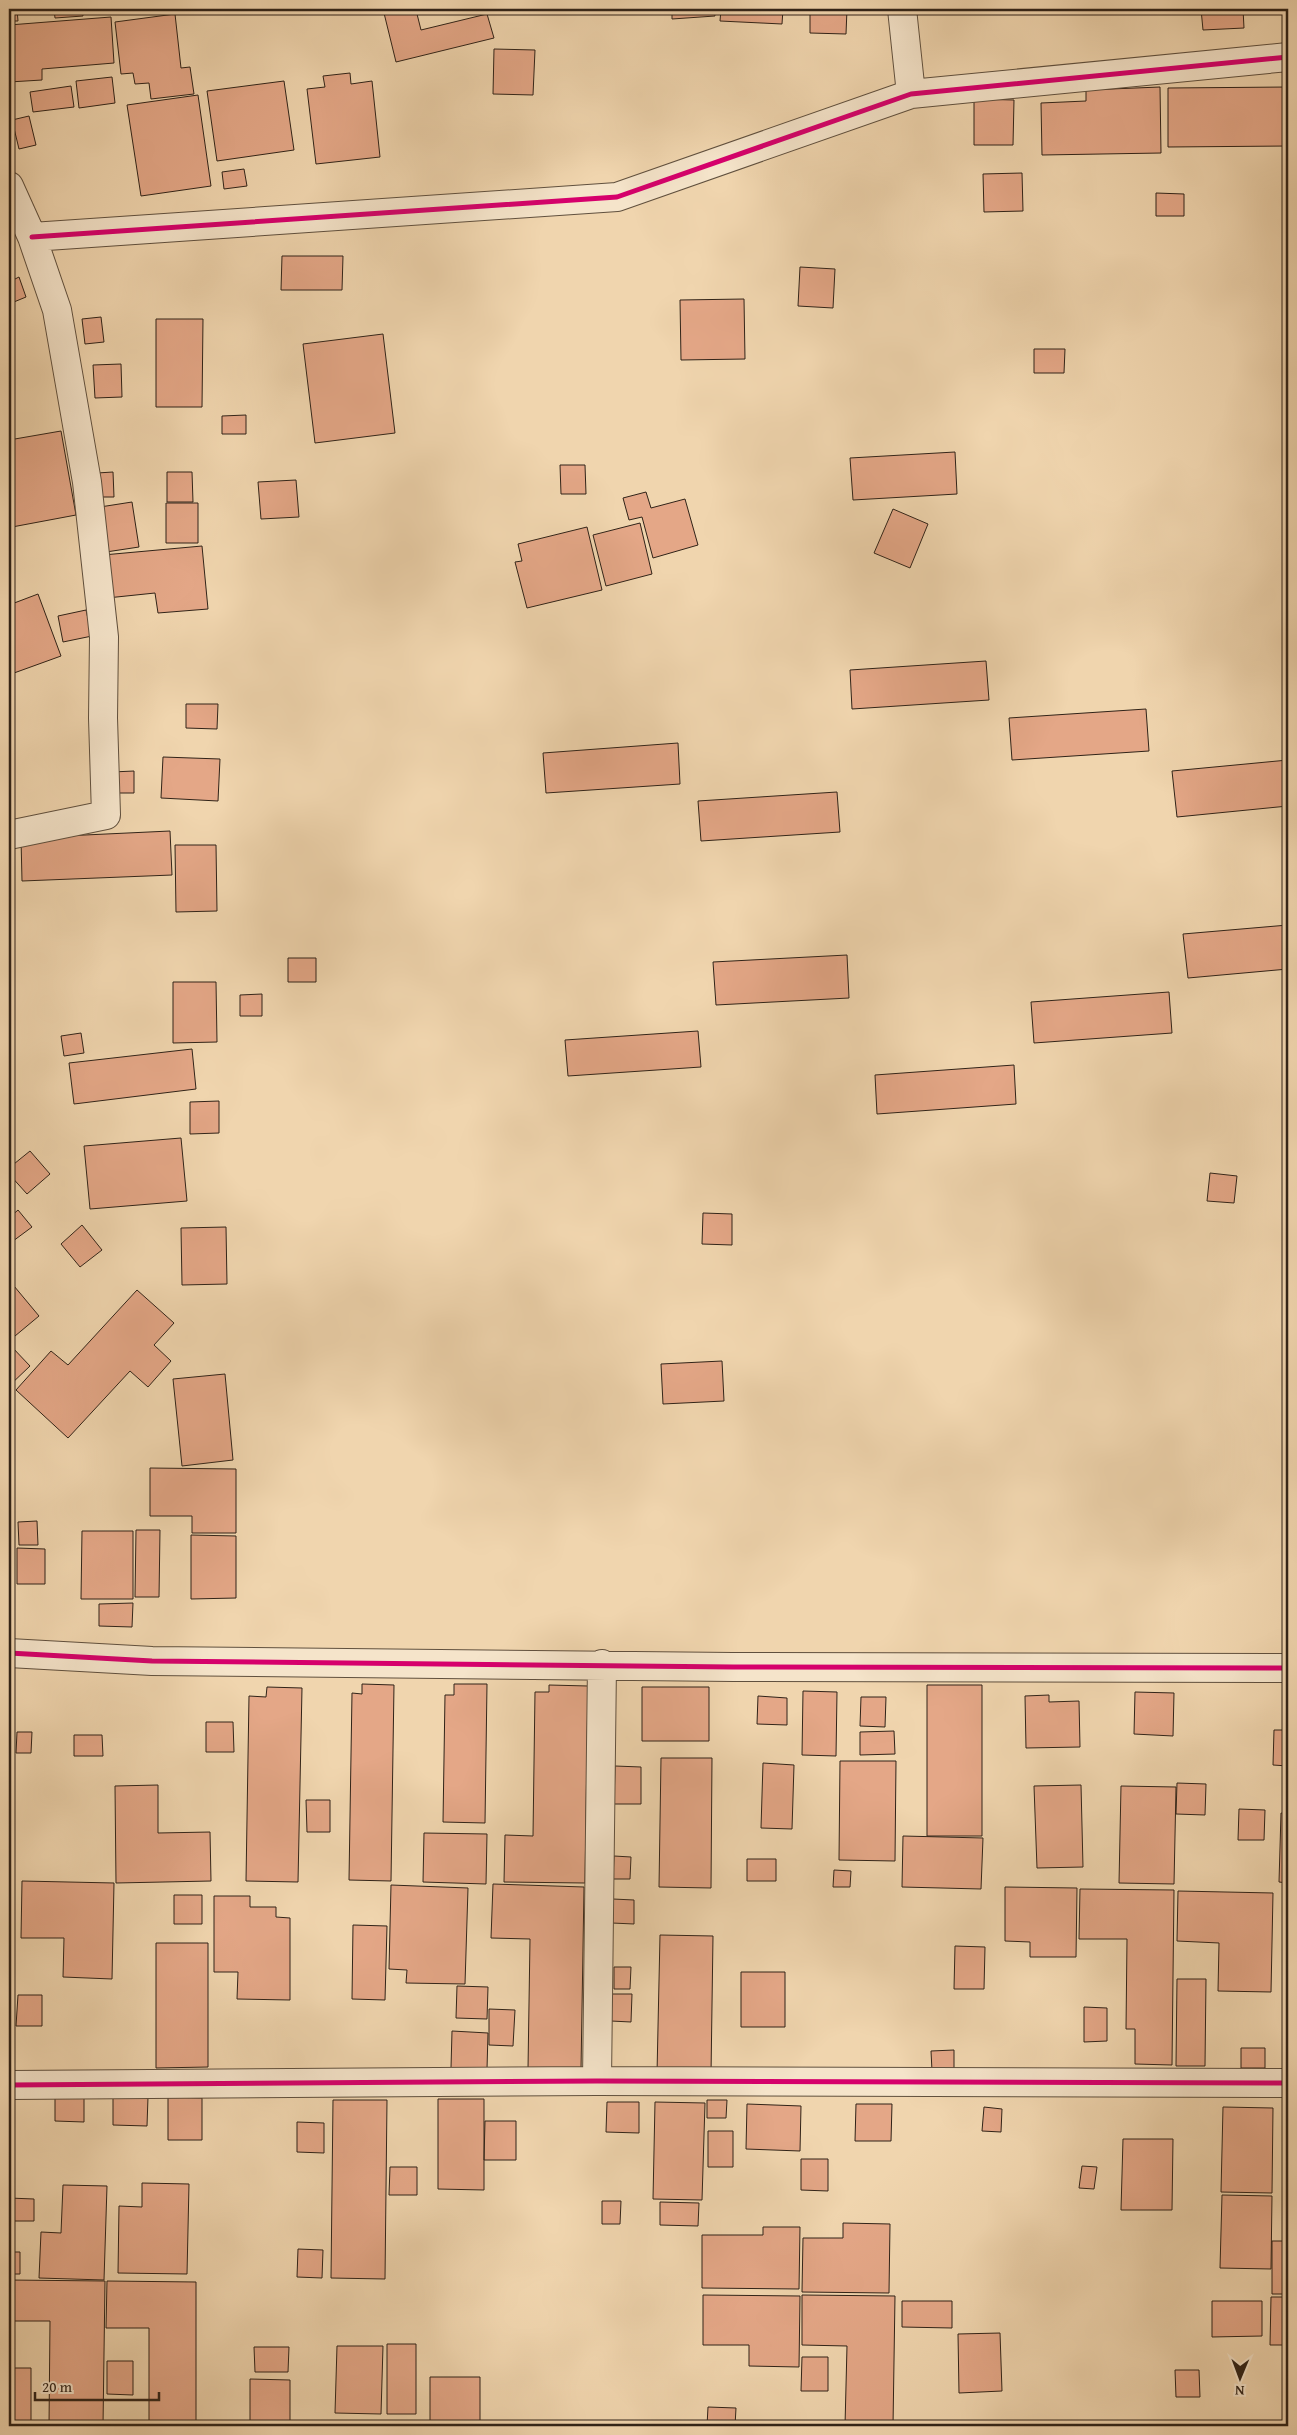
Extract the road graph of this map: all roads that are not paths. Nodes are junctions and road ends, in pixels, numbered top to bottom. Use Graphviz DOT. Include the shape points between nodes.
graph roads {
  1 [pos="902,9"];
  2 [pos="1288,57"];
  3 [pos="911,94"];
  4 [pos="9,186"];
  5 [pos="32,237"];
  6 [pos="9,835"];
  7 [pos="9,1653"];
  8 [pos="602,1664"];
  9 [pos="1288,1668"];
  10 [pos="597,2081"];
  11 [pos="1288,2083"];
  12 [pos="9,2085"];
  1 -- 3 [label="street"];
  2 -- 3 [label="street"];
  3 -- 5 [label="street" via="617,197"];
  4 -- 5 [label="street"];
  5 -- 6 [label="street" via="57,310 87,482 104,637 106,815"];
  7 -- 8 [label="street" via="152,1661"];
  8 -- 9 [label="street"];
  8 -- 10 [label="street"];
  10 -- 11 [label="street"];
  10 -- 12 [label="street"];
}
